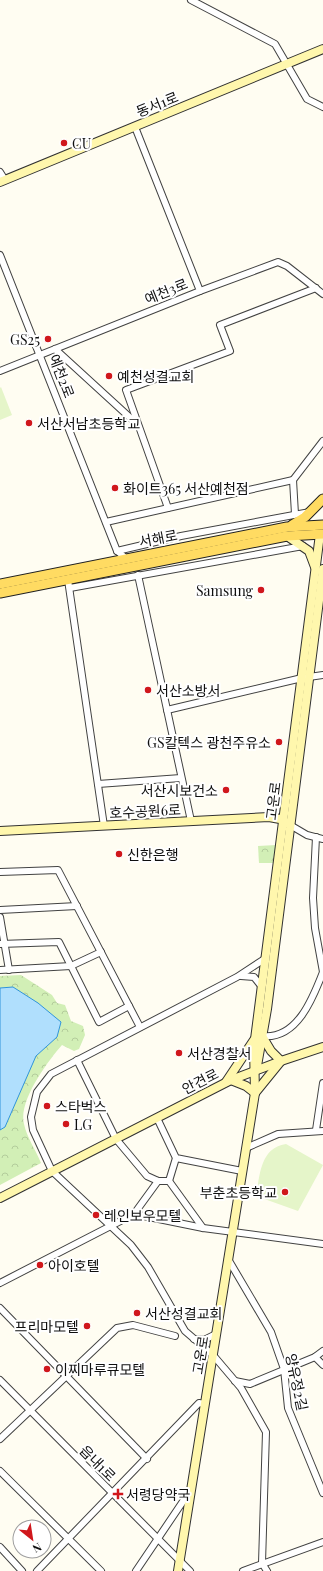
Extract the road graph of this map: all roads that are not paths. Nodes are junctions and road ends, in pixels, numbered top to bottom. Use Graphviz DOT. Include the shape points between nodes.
graph roads {
  1 [pos="191,0"];
  2 [pos="323,49"];
  3 [pos="287,64"];
  4 [pos="323,107"];
  5 [pos="134,127"];
  6 [pos="0,172"];
  7 [pos="3,181"];
  8 [pos="0,255"];
  9 [pos="316,288"];
  10 [pos="200,291"];
  11 [pos="323,294"];
  12 [pos="55,349"];
  13 [pos="40,355"];
  14 [pos="0,371"];
  15 [pos="138,425"];
  16 [pos="323,441"];
  17 [pos="293,480"];
  18 [pos="323,500"];
  19 [pos="168,508"];
  20 [pos="311,512"];
  21 [pos="295,514"];
  22 [pos="106,522"];
  23 [pos="322,530"];
  24 [pos="287,531"];
  25 [pos="304,546"];
  26 [pos="117,551"];
  27 [pos="127,559"];
  28 [pos="110,562"];
  29 [pos="160,563"];
  30 [pos="321,570"];
  31 [pos="162,571"];
  32 [pos="138,575"];
  33 [pos="0,584"];
  34 [pos="69,584"];
  35 [pos="0,593"];
  36 [pos="323,675"];
  37 [pos="306,678"];
  38 [pos="167,710"];
  39 [pos="181,778"];
  40 [pos="98,784"];
  41 [pos="191,821"];
  42 [pos="287,823"];
  43 [pos="104,826"];
  44 [pos="0,831"];
  45 [pos="320,838"];
  46 [pos="0,872"];
  47 [pos="77,906"];
  48 [pos="0,910"];
  49 [pos="0,917"];
  50 [pos="3,944"];
  51 [pos="100,952"];
  52 [pos="266,958"];
  53 [pos="71,966"];
  54 [pos="0,970"];
  55 [pos="9,970"];
  56 [pos="323,974"];
  57 [pos="237,977"];
  58 [pos="262,989"];
  59 [pos="129,1006"];
  60 [pos="140,1028"];
  61 [pos="259,1037"];
  62 [pos="323,1047"];
  63 [pos="77,1060"];
  64 [pos="281,1061"];
  65 [pos="255,1071"];
  66 [pos="228,1082"];
  67 [pos="323,1083"];
  68 [pos="255,1093"];
  69 [pos="157,1118"];
  70 [pos="316,1130"];
  71 [pos="323,1131"];
  72 [pos="116,1139"];
  73 [pos="246,1148"];
  74 [pos="176,1158"];
  75 [pos="242,1171"];
  76 [pos="52,1172"];
  77 [pos="158,1181"];
  78 [pos="169,1181"];
  79 [pos="0,1198"];
  80 [pos="134,1214"];
  81 [pos="111,1226"];
  82 [pos="203,1228"];
  83 [pos="232,1231"];
  84 [pos="323,1244"];
  85 [pos="228,1259"];
  86 [pos="0,1284"];
  87 [pos="0,1308"];
  88 [pos="216,1334"];
  89 [pos="175,1336"];
  90 [pos="192,1338"];
  91 [pos="323,1350"];
  92 [pos="213,1356"];
  93 [pos="314,1358"];
  94 [pos="323,1365"];
  95 [pos="284,1369"];
  96 [pos="66,1377"];
  97 [pos="0,1380"];
  98 [pos="235,1381"];
  99 [pos="202,1403"];
  100 [pos="30,1411"];
  101 [pos="0,1439"];
  102 [pos="147,1458"];
  103 [pos="0,1471"];
  104 [pos="191,1490"];
  105 [pos="323,1493"];
  106 [pos="112,1494"];
  107 [pos="68,1539"];
  108 [pos="157,1540"];
  109 [pos="323,1542"];
  110 [pos="0,1547"];
  111 [pos="180,1562"];
  112 [pos="262,1563"];
  113 [pos="22,1571"];
  114 [pos="37,1571"];
  115 [pos="101,1571"];
  116 [pos="136,1571"];
  117 [pos="178,1571"];
  118 [pos="190,1571"];
  119 [pos="243,1571"];
  120 [pos="267,1571"];
  1 -- 3 [label="street" via="275,44"];
  2 -- 3 [label="main road, 동서1로"];
  3 -- 4 [label="street" via="307,99"];
  3 -- 5 [label="main road, 동서1로"];
  5 -- 7 [label="main road, 동서1로"];
  5 -- 10 [label="street, 예천3로"];
  6 -- 7 [label="street"];
  8 -- 13 [label="street, 예천2로"];
  9 -- 10 [label="street" via="278,262"];
  9 -- 11 [label="street"];
  9 -- 15 [label="street" via="220,325 230,351 126,390"];
  10 -- 12 [label="street, 예천3로"];
  12 -- 13 [label="street, 예천3로"];
  12 -- 15 [label="street"];
  13 -- 14 [label="street, 예천3로"];
  13 -- 22 [label="street, 예천2로"];
  15 -- 19 [label="street"];
  16 -- 17 [label="street"];
  17 -- 19 [label="street"];
  17 -- 21 [label="street"];
  18 -- 20 [label="main road"];
  19 -- 22 [label="street"];
  20 -- 21 [label="street"];
  20 -- 24 [label="main road"];
  21 -- 26 [label="street"];
  22 -- 26 [label="street, 예천2로"];
  23 -- 24 [label="main road, 서해로"];
  23 -- 30 [label="main road, 고운로"];
  24 -- 25 [label="main road"];
  24 -- 27 [label="main road, 서해로"];
  24 -- 34 [label="main road, 서해로"];
  25 -- 30 [label="main road"];
  25 -- 31 [label="street"];
  26 -- 27 [label="street"];
  26 -- 28 [label="street"];
  27 -- 28 [label="main road, 서해로"];
  28 -- 33 [label="main road, 서해로"];
  29 -- 31 [label="street"];
  30 -- 37 [label="main road, 고운로"];
  31 -- 32 [label="street"];
  32 -- 34 [label="street"];
  32 -- 38 [label="street"];
  34 -- 35 [label="main road, 서해로"];
  34 -- 40 [label="street"];
  36 -- 37 [label="street"];
  37 -- 38 [label="street"];
  37 -- 42 [label="main road, 고운로"];
  38 -- 39 [label="street"];
  39 -- 40 [label="street"];
  39 -- 41 [label="street"];
  40 -- 43 [label="street"];
  41 -- 42 [label="main road, 호수공원6로" via="269,817"];
  41 -- 43 [label="main road, 호수공원6로"];
  42 -- 45 [label="street, 고운로" via="307,835"];
  42 -- 52 [label="main road, 고운로"];
  42 -- 61 [label="main road, 고운로"];
  43 -- 44 [label="main road, 호수공원6로"];
  45 -- 56 [label="street, 고운로" via="313,898"];
  46 -- 47 [label="street" via="58,870"];
  47 -- 48 [label="street"];
  47 -- 51 [label="street"];
  49 -- 50 [label="street"];
  50 -- 53 [label="street" via="59,942"];
  50 -- 55 [label="street"];
  51 -- 53 [label="street"];
  51 -- 59 [label="street"];
  52 -- 57 [label="street"];
  52 -- 58 [label="main road, 고운로"];
  53 -- 55 [label="street"];
  53 -- 59 [label="street" via="99,1022"];
  54 -- 55 [label="street"];
  56 -- 61 [label="street" via="305,1012 296,1022 280,1034"];
  57 -- 58 [label="street" via="254,977 260,982"];
  57 -- 60 [label="street"];
  58 -- 61 [label="main road, 고운로"];
  59 -- 60 [label="street"];
  60 -- 63 [label="street"];
  61 -- 64 [label="main road"];
  61 -- 65 [label="main road, 고운로" via="254,1056"];
  61 -- 66 [label="main road"];
  62 -- 64 [label="main road, 안견로"];
  63 -- 72 [label="street"];
  63 -- 76 [label="street" via="47,1078 37,1092 32,1111 34,1130"];
  64 -- 65 [label="main road, 안견로"];
  64 -- 68 [label="main road"];
  65 -- 66 [label="main road, 안견로"];
  65 -- 68 [label="main road, 고운로"];
  66 -- 68 [label="main road" via="246,1086"];
  66 -- 69 [label="main road, 안견로"];
  67 -- 70 [label="street"];
  68 -- 73 [label="main road, 고운로"];
  69 -- 72 [label="main road, 안견로"];
  69 -- 74 [label="street"];
  70 -- 71 [label="street"];
  70 -- 73 [label="street" via="278,1134"];
  72 -- 76 [label="main road, 안견로"];
  72 -- 77 [label="street" via="147,1176"];
  73 -- 75 [label="main road, 고운로"];
  74 -- 75 [label="street"];
  74 -- 78 [label="street"];
  75 -- 83 [label="main road, 고운로"];
  76 -- 79 [label="main road, 안견로"];
  76 -- 81 [label="street"];
  77 -- 78 [label="street"];
  77 -- 80 [label="street"];
  78 -- 82 [label="street"];
  80 -- 81 [label="street"];
  80 -- 82 [label="street"];
  81 -- 86 [label="street"];
  81 -- 90 [label="street" via="131,1245 148,1267 185,1331"];
  82 -- 83 [label="street"];
  83 -- 84 [label="street"];
  83 -- 85 [label="main road, 고운로"];
  85 -- 88 [label="main road, 고운로"];
  85 -- 95 [label="street, 양유정2길" via="270,1332"];
  87 -- 96 [label="street"];
  88 -- 90 [label="street" via="202,1341"];
  88 -- 92 [label="main road, 고운로"];
  89 -- 96 [label="street" via="134,1325 117,1328"];
  90 -- 92 [label="street"];
  91 -- 93 [label="street"];
  92 -- 98 [label="street"];
  92 -- 99 [label="main road, 고운로"];
  93 -- 94 [label="street"];
  93 -- 95 [label="street"];
  95 -- 98 [label="street" via="250,1384"];
  95 -- 105 [label="street, 양유정2길" via="288,1408"];
  96 -- 100 [label="street"];
  96 -- 102 [label="street"];
  97 -- 100 [label="street, 읍내1로"];
  98 -- 112 [label="street" via="266,1432"];
  99 -- 102 [label="street"];
  99 -- 104 [label="main road, 고운로"];
  100 -- 101 [label="street"];
  100 -- 106 [label="street, 읍내1로"];
  102 -- 106 [label="street"];
  103 -- 107 [label="street"];
  104 -- 108 [label="street"];
  104 -- 111 [label="main road, 고운로"];
  106 -- 107 [label="street"];
  106 -- 108 [label="street, 읍내1로"];
  107 -- 114 [label="street"];
  107 -- 115 [label="street"];
  108 -- 111 [label="street, 읍내1로"];
  108 -- 116 [label="street"];
  109 -- 112 [label="street"];
  110 -- 113 [label="street"];
  111 -- 117 [label="main road, 고운로"];
  111 -- 118 [label="street, 읍내1로"];
  112 -- 119 [label="street"];
  112 -- 120 [label="street"];
}
